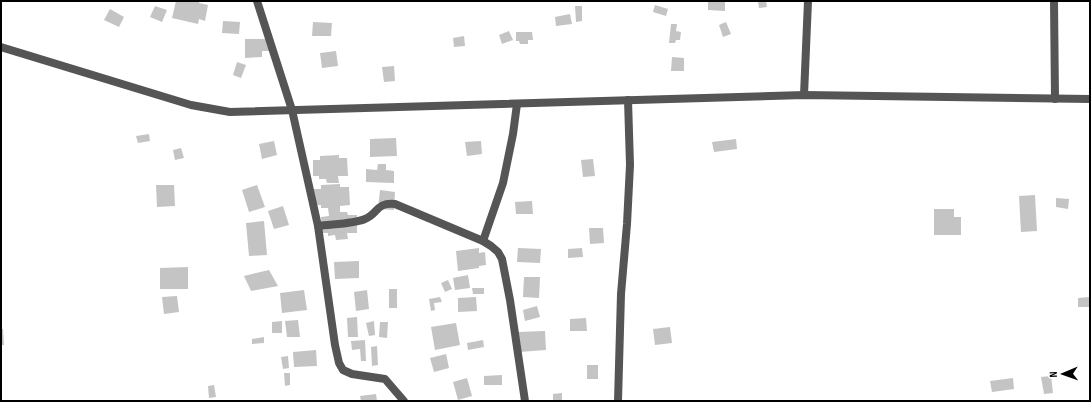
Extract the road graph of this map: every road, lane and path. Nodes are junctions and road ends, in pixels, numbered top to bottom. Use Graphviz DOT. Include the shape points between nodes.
graph roads {
  1 [pos="256,1"];
  2 [pos="808,1"];
  3 [pos="1054,1"];
  4 [pos="1,47"];
  5 [pos="804,95"];
  6 [pos="1055,99"];
  7 [pos="1090,99"];
  8 [pos="628,100"];
  9 [pos="517,104"];
  10 [pos="292,110"];
  11 [pos="318,226"];
  12 [pos="483,241"];
  13 [pos="404,401"];
  14 [pos="525,401"];
  15 [pos="618,401"];
  1 -- 10 [label="street"];
  2 -- 5 [label="street"];
  3 -- 6 [label="street"];
  4 -- 10 [label="street" via="191,105 230,112"];
  5 -- 6 [label="street"];
  5 -- 8 [label="street"];
  6 -- 7 [label="street"];
  8 -- 9 [label="street"];
  8 -- 15 [label="street" via="630,165 628,224 621,294"];
  9 -- 10 [label="street"];
  9 -- 12 [label="street" via="503,183"];
  10 -- 11 [label="street"];
  11 -- 12 [label="street" via="367,219 379,207 388,203"];
  11 -- 13 [label="street" via="339,362 343,370 352,374 385,379"];
  12 -- 14 [label="street" via="498,252 502,259"];
}
